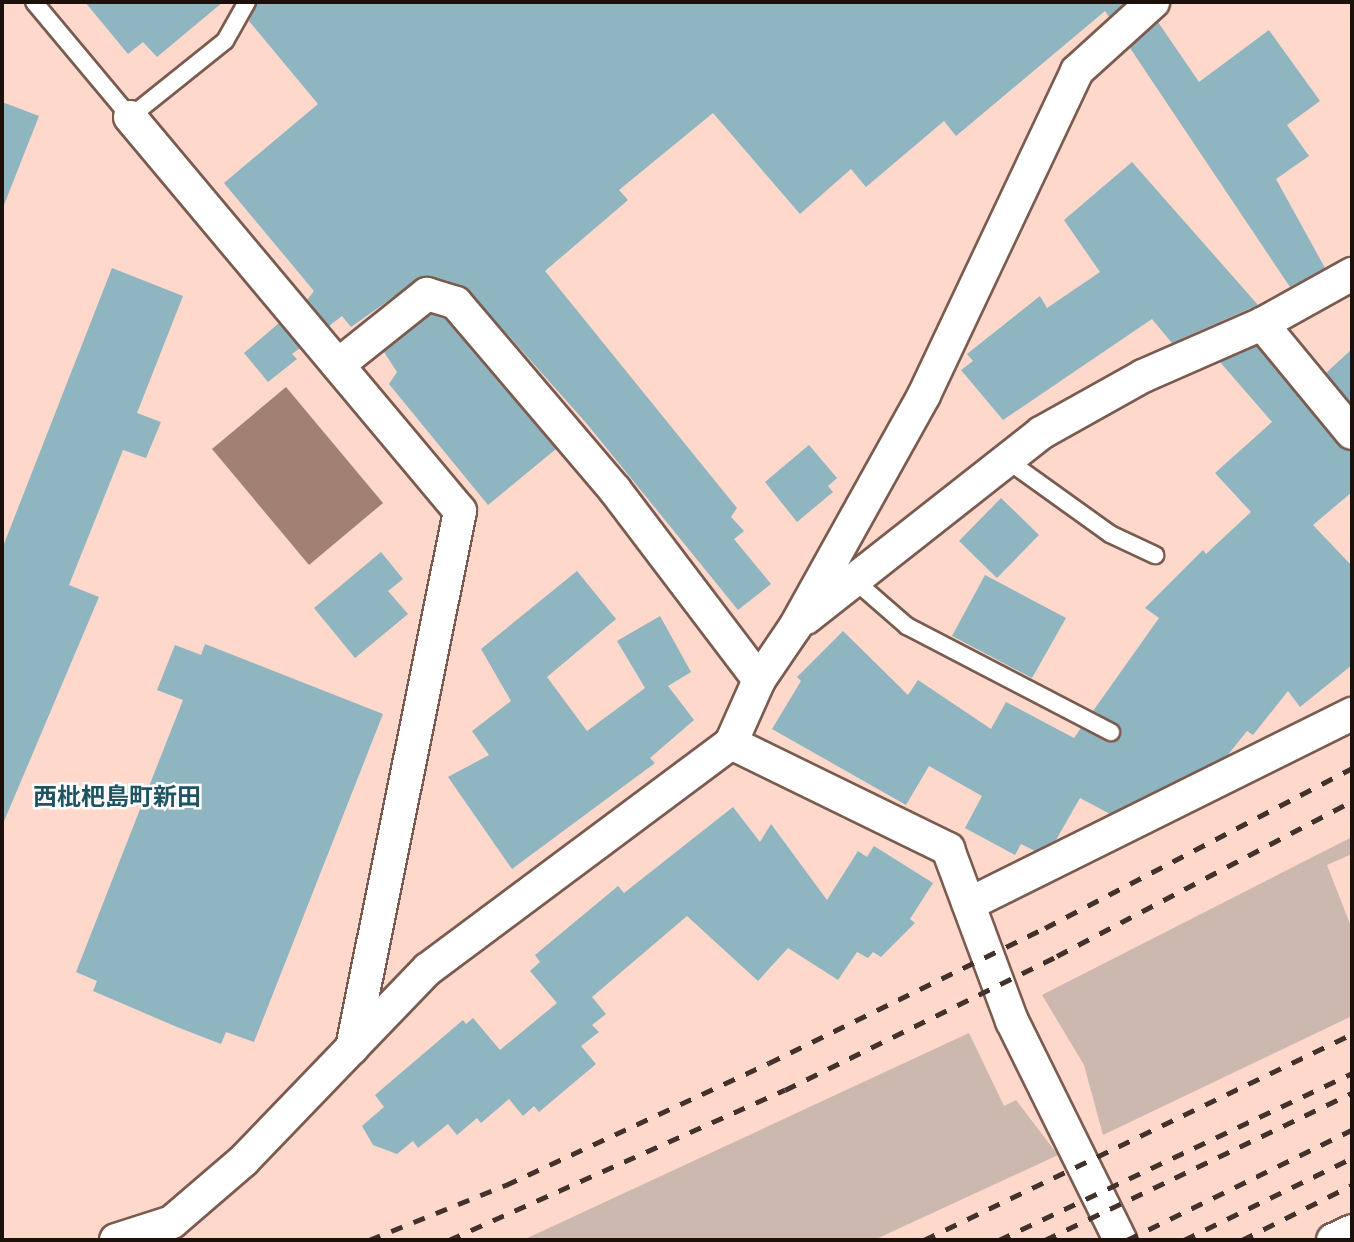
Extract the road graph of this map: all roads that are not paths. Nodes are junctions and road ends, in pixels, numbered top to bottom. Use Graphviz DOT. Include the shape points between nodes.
graph roads {
  1 [pos="34,2"];
  2 [pos="247,2"];
  3 [pos="1153,2"];
  4 [pos="130,117"];
  5 [pos="1352,274"];
  6 [pos="1262,324"];
  7 [pos="338,365"];
  8 [pos="1352,433"];
  9 [pos="1007,460"];
  10 [pos="1155,555"];
  11 [pos="854,580"];
  12 [pos="795,627"];
  13 [pos="758,680"];
  14 [pos="1352,714"];
  15 [pos="1111,732"];
  16 [pos="731,743"];
  17 [pos="969,904"];
  18 [pos="352,1048"];
  19 [pos="1352,1230"];
  20 [pos="116,1240"];
  21 [pos="1121,1240"];
  22 [pos="1333,1240"];
  1 -- 4 [label="lane"];
  2 -- 4 [label="lane" via="225,41"];
  3 -- 12 [label="street" via="1077,71 924,395"];
  4 -- 7 [label="street"];
  5 -- 6 [label="street"];
  6 -- 8 [label="street"];
  6 -- 9 [label="street" via="1143,376 1041,433"];
  7 -- 13 [label="street" via="427,294 456,303 615,490"];
  7 -- 18 [label="street" via="460,511"];
  9 -- 10 [label="lane" via="1110,534"];
  9 -- 11 [label="street"];
  11 -- 12 [label="street"];
  11 -- 15 [label="lane" via="907,626"];
  12 -- 13 [label="street"];
  13 -- 16 [label="street"];
  14 -- 17 [label="street"];
  16 -- 17 [label="street" via="948,849"];
  16 -- 18 [label="street" via="428,969"];
  17 -- 21 [label="street" via="1013,1021"];
  18 -- 20 [label="street" via="244,1160 172,1223"];
  19 -- 22 [label="street"];
}
